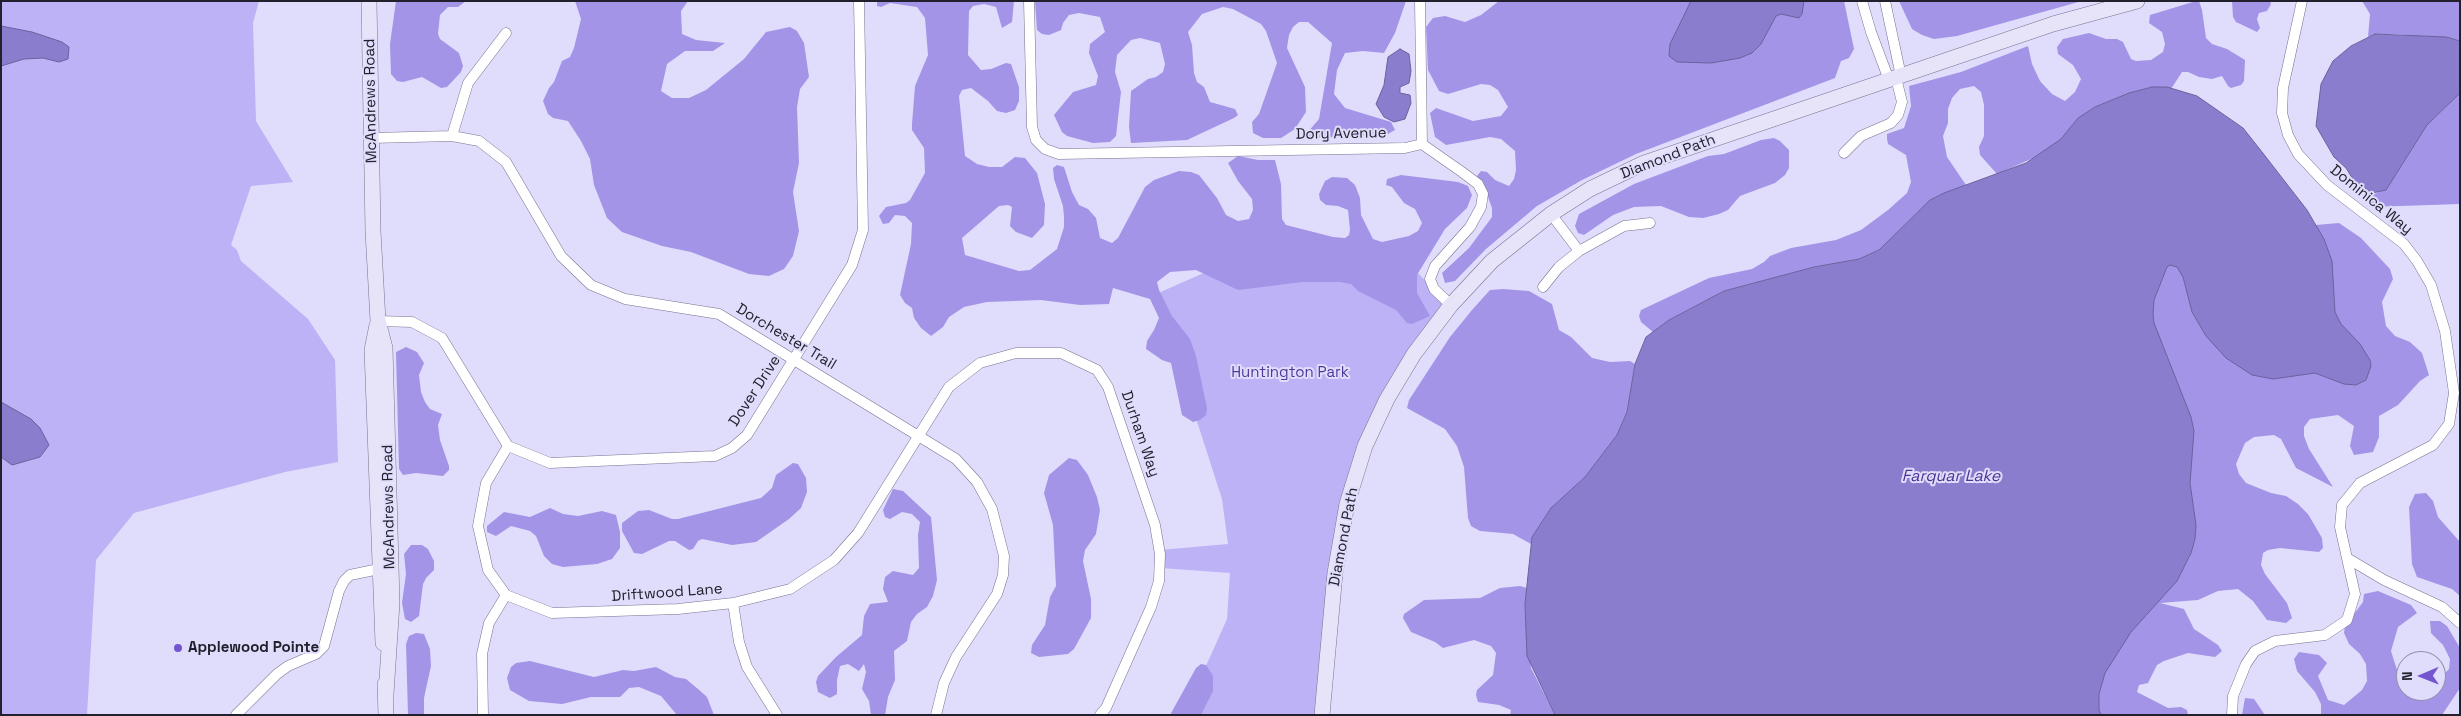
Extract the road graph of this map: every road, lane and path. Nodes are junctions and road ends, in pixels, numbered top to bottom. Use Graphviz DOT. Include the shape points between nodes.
graph roads {
  1 [pos="369,1"];
  2 [pos="859,1"];
  3 [pos="1029,1"];
  4 [pos="1420,1"];
  5 [pos="1862,1"];
  6 [pos="1885,1"];
  7 [pos="2137,1"];
  8 [pos="2302,1"];
  9 [pos="506,33"];
  10 [pos="1895,78"];
  11 [pos="452,136"];
  12 [pos="371,138"];
  13 [pos="1422,144"];
  14 [pos="1844,152"];
  15 [pos="1551,214"];
  16 [pos="1650,223"];
  17 [pos="1579,251"];
  18 [pos="1543,287"];
  19 [pos="1451,305"];
  20 [pos="378,321"];
  21 [pos="794,358"];
  22 [pos="918,435"];
  23 [pos="508,446"];
  24 [pos="2347,558"];
  25 [pos="379,569"];
  26 [pos="506,595"];
  27 [pos="733,603"];
  28 [pos="2460,623"];
  29 [pos="386,694"];
  30 [pos="236,715"];
  31 [pos="386,715"];
  32 [pos="483,715"];
  33 [pos="777,715"];
  34 [pos="936,715"];
  35 [pos="1100,715"];
  36 [pos="1322,715"];
  37 [pos="2232,715"];
  1 -- 12 [label="street, McAndrews Road"];
  2 -- 21 [label="street, Dover Drive" via="863,230 852,265"];
  3 -- 13 [label="street, Dory Avenue" via="1032,127 1036,140 1044,149 1059,154 1405,148"];
  4 -- 13 [label="street"];
  5 -- 10 [label="street" via="1871,32"];
  6 -- 10 [label="street"];
  7 -- 10 [label="street, Diamond Path" via="2052,24"];
  8 -- 24 [label="street, Dominica Way" via="2281,102 2288,135 2298,154 2327,185 2404,244 2418,261 2431,285 2445,332 2454,393 2449,424 2433,445 2360,483 2342,505 2340,527"];
  9 -- 11 [label="street" via="468,83"];
  10 -- 14 [label="street" via="1902,102 1898,116 1860,136"];
  10 -- 15 [label="street, Diamond Path" via="1644,163 1590,189"];
  11 -- 12 [label="street, Dorchester Trail"];
  11 -- 21 [label="street, Dorchester Trail" via="478,141 506,162 561,256 591,285 625,300 719,314"];
  12 -- 20 [label="street, McAndrews Road"];
  13 -- 19 [label="street" via="1478,184 1483,194 1477,217 1435,266 1430,279 1434,289"];
  15 -- 17 [label="street"];
  15 -- 19 [label="street, Diamond Path" via="1492,260"];
  16 -- 17 [label="street" via="1624,226"];
  17 -- 18 [label="street" via="1562,264"];
  19 -- 36 [label="street, Diamond Path" via="1414,354 1388,399 1366,446 1347,504 1335,573"];
  20 -- 23 [label="street" via="412,322 442,338"];
  20 -- 25 [label="street, McAndrews Road" via="372,350"];
  20 -- 29 [label="street, McAndrews Road" via="385,348 392,603"];
  21 -- 22 [label="street, Dorchester Trail"];
  21 -- 23 [label="street, Dover Drive" via="746,435 732,448 715,456 550,463"];
  22 -- 27 [label="street, Driftwood Lane" via="858,533 834,560 790,590"];
  22 -- 34 [label="street, Dorchester Trail" via="956,459 977,482 992,509 1004,556 997,594 956,657 944,684"];
  22 -- 35 [label="street, Durham Way" via="949,387 980,363 1016,353 1061,352 1097,370 1108,387 1155,525 1160,554 1159,581 1152,607"];
  23 -- 26 [label="street" via="486,483 478,526 488,570"];
  24 -- 28 [label="street" via="2384,580 2442,607"];
  24 -- 37 [label="street" via="2355,594 2347,620 2325,636 2275,640 2255,651 2233,696"];
  25 -- 29 [label="street, McAndrews Road"];
  25 -- 30 [label="street" via="350,575 344,581 324,646 316,654 277,674"];
  26 -- 27 [label="street, Driftwood Lane" via="552,613 678,610"];
  26 -- 32 [label="street" via="489,623 482,654"];
  27 -- 33 [label="street" via="747,667"];
  29 -- 31 [label="street, McAndrews Road"];
}
